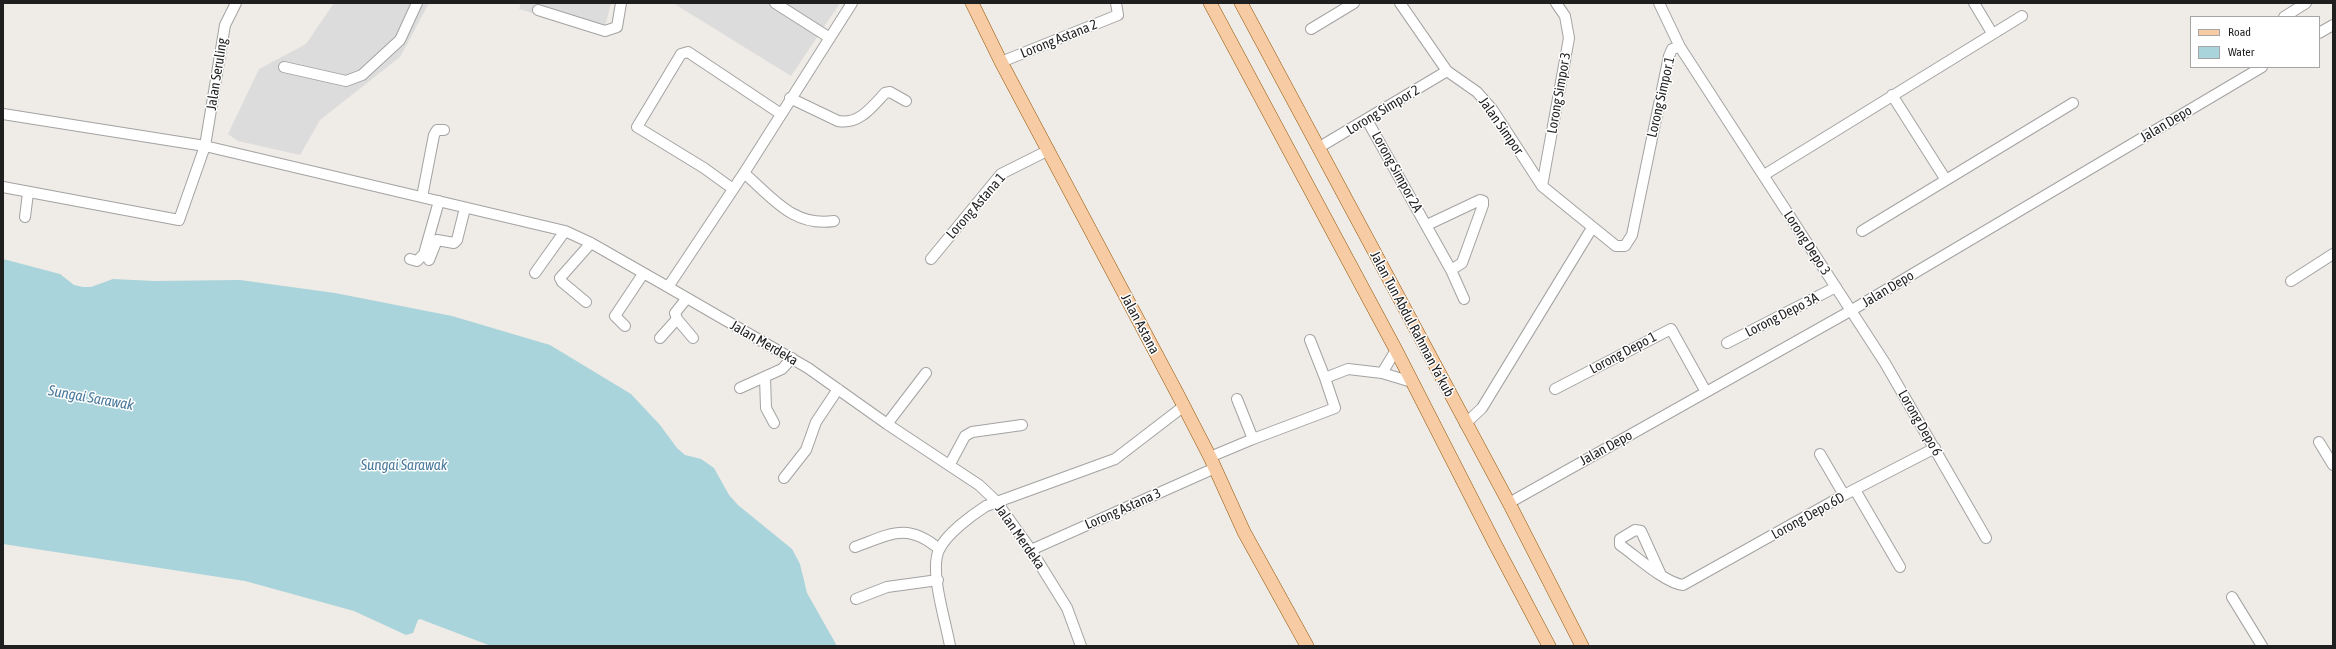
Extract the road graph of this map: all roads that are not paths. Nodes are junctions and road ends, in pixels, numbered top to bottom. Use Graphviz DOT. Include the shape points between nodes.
graph roads {
  1 [pos="236,3"];
  2 [pos="417,3"];
  3 [pos="621,3"];
  4 [pos="775,3"];
  5 [pos="852,3"];
  6 [pos="972,3"];
  7 [pos="1116,3"];
  8 [pos="1210,3"];
  9 [pos="1241,3"];
  10 [pos="1354,3"];
  11 [pos="1400,3"];
  12 [pos="1556,3"];
  13 [pos="1659,3"];
  14 [pos="1974,3"];
  15 [pos="2306,3"];
  16 [pos="538,10"];
  17 [pos="2022,16"];
  18 [pos="2286,16"];
  19 [pos="2333,25"];
  20 [pos="1312,29"];
  21 [pos="2320,32"];
  22 [pos="1992,33"];
  23 [pos="830,38"];
  24 [pos="1680,47"];
  25 [pos="1001,62"];
  26 [pos="284,67"];
  27 [pos="2260,68"];
  28 [pos="1447,71"];
  29 [pos="1892,95"];
  30 [pos="790,98"];
  31 [pos="906,101"];
  32 [pos="2073,103"];
  33 [pos="3,114"];
  34 [pos="781,114"];
  35 [pos="1367,120"];
  36 [pos="444,130"];
  37 [pos="205,146"];
  38 [pos="1318,148"];
  39 [pos="1049,150"];
  40 [pos="744,173"];
  41 [pos="1764,175"];
  42 [pos="1946,180"];
  43 [pos="1542,186"];
  44 [pos="3,187"];
  45 [pos="733,189"];
  46 [pos="28,193"];
  47 [pos="422,197"];
  48 [pos="439,201"];
  49 [pos="466,208"];
  50 [pos="25,217"];
  51 [pos="834,221"];
  52 [pos="1427,225"];
  53 [pos="1592,228"];
  54 [pos="565,231"];
  55 [pos="1862,231"];
  56 [pos="591,243"];
  57 [pos="1616,246"];
  58 [pos="2333,254"];
  59 [pos="410,259"];
  60 [pos="931,259"];
  61 [pos="430,260"];
  62 [pos="1451,270"];
  63 [pos="535,273"];
  64 [pos="643,274"];
  65 [pos="2291,280"];
  66 [pos="668,287"];
  67 [pos="1836,288"];
  68 [pos="687,298"];
  69 [pos="1464,299"];
  70 [pos="586,302"];
  71 [pos="1852,310"];
  72 [pos="677,319"];
  73 [pos="625,326"];
  74 [pos="660,338"];
  75 [pos="693,338"];
  76 [pos="1310,340"];
  77 [pos="1727,343"];
  78 [pos="1396,350"];
  79 [pos="792,358"];
  80 [pos="926,373"];
  81 [pos="1382,373"];
  82 [pos="764,377"];
  83 [pos="1325,378"];
  84 [pos="1412,382"];
  85 [pos="740,388"];
  86 [pos="1555,389"];
  87 [pos="838,390"];
  88 [pos="1706,392"];
  89 [pos="1237,399"];
  90 [pos="1184,406"];
  91 [pos="774,424"];
  92 [pos="887,424"];
  93 [pos="1465,424"];
  94 [pos="1022,425"];
  95 [pos="1253,439"];
  96 [pos="2320,442"];
  97 [pos="1934,448"];
  98 [pos="1820,454"];
  99 [pos="1213,463"];
  100 [pos="950,464"];
  101 [pos="2333,465"];
  102 [pos="784,478"];
  103 [pos="1855,490"];
  104 [pos="1844,495"];
  105 [pos="996,501"];
  106 [pos="1509,503"];
  107 [pos="1986,538"];
  108 [pos="855,548"];
  109 [pos="939,549"];
  110 [pos="1031,550"];
  111 [pos="1900,567"];
  112 [pos="1661,575"];
  113 [pos="938,580"];
  114 [pos="2232,597"];
  115 [pos="856,599"];
  116 [pos="950,646"];
  117 [pos="1081,646"];
  118 [pos="1307,646"];
  119 [pos="1549,646"];
  120 [pos="1582,646"];
  121 [pos="2262,646"];
  1 -- 37 [label="street, Jalan Seruling" via="225,25"];
  2 -- 26 [label="street" via="400,40 362,75 346,81"];
  3 -- 16 [label="street" via="618,27 605,31"];
  4 -- 23 [label="street"];
  5 -- 23 [label="street"];
  6 -- 25 [label="main road, Jalan Astana"];
  7 -- 25 [label="street, Lorong Astana 2" via="1118,15"];
  8 -- 78 [label="main road, Jalan Tun Abdul Rahman Ya'kub"];
  9 -- 38 [label="main road, Jalan Tun Abdul Rahman Ya'kub"];
  10 -- 20 [label="street"];
  11 -- 28 [label="street, Jalan Simpor"];
  12 -- 43 [label="street, Lorong Simpor 3" via="1565,16 1569,38"];
  13 -- 24 [label="street"];
  14 -- 22 [label="street"];
  15 -- 18 [label="street"];
  17 -- 22 [label="street"];
  19 -- 21 [label="street"];
  22 -- 29 [label="street"];
  23 -- 30 [label="street"];
  24 -- 41 [label="street, Lorong Simpor 1"];
  24 -- 57 [label="street, Lorong Simpor 1" via="1672,50 1669,56 1632,235 1625,246"];
  25 -- 39 [label="main road, Jalan Astana"];
  27 -- 71 [label="street, Jalan Depo"];
  28 -- 35 [label="street, Lorong Simpor 2"];
  28 -- 43 [label="street, Jalan Simpor" via="1477,92 1492,109"];
  29 -- 41 [label="street"];
  29 -- 42 [label="street"];
  30 -- 31 [label="street" via="847,123 855,121 886,93 890,92"];
  30 -- 34 [label="street"];
  32 -- 42 [label="street"];
  33 -- 37 [label="street, Jalan Merdeka"];
  34 -- 40 [label="street"];
  34 -- 45 [label="street" via="688,52 681,54 637,127"];
  35 -- 38 [label="street, Lorong Simpor 2"];
  35 -- 52 [label="street, Lorong Simpor 2A"];
  36 -- 47 [label="street" via="437,130 434,135"];
  37 -- 46 [label="street, Jalan Seruling" via="179,220 57,196"];
  37 -- 47 [label="street, Jalan Merdeka" via="296,170"];
  38 -- 93 [label="main road, Jalan Tun Abdul Rahman Ya'kub"];
  39 -- 60 [label="street, Lorong Astana 1" via="1001,174"];
  39 -- 90 [label="main road, Jalan Astana"];
  40 -- 45 [label="street"];
  40 -- 51 [label="street" via="793,216 813,222"];
  41 -- 67 [label="street, Lorong Depo 3"];
  42 -- 55 [label="street"];
  43 -- 53 [label="street, Jalan Simpor"];
  44 -- 46 [label="street"];
  45 -- 66 [label="street"];
  46 -- 50 [label="street"];
  47 -- 48 [label="street, Jalan Merdeka"];
  48 -- 49 [label="street, Jalan Merdeka"];
  48 -- 59 [label="street" via="424,254 417,261"];
  49 -- 54 [label="street, Jalan Merdeka"];
  49 -- 61 [label="street" via="457,240 454,243 437,240"];
  52 -- 62 [label="street, Lorong Simpor 2A"];
  52 -- 62 [label="street, Lorong Simpor 2A" via="1480,200 1483,201 1462,263"];
  53 -- 57 [label="street, Jalan Simpor"];
  53 -- 93 [label="street" via="1482,408"];
  54 -- 56 [label="street, Jalan Merdeka"];
  54 -- 63 [label="street"];
  56 -- 64 [label="street, Jalan Merdeka"];
  56 -- 70 [label="street" via="560,278"];
  58 -- 65 [label="street"];
  62 -- 69 [label="street, Lorong Simpor 2A"];
  64 -- 66 [label="street, Jalan Merdeka"];
  64 -- 73 [label="street" via="616,316"];
  66 -- 68 [label="street, Jalan Merdeka"];
  67 -- 71 [label="street, Lorong Depo 3"];
  67 -- 77 [label="street, Lorong Depo 3A"];
  68 -- 72 [label="street" via="675,313"];
  68 -- 79 [label="street, Jalan Merdeka"];
  71 -- 88 [label="street, Jalan Depo"];
  71 -- 97 [label="street, Lorong Depo 6"];
  72 -- 74 [label="street"];
  72 -- 75 [label="street"];
  76 -- 83 [label="street"];
  78 -- 81 [label="street"];
  78 -- 84 [label="main road, Jalan Tun Abdul Rahman Ya'kub"];
  79 -- 82 [label="street" via="782,369"];
  79 -- 87 [label="street, Jalan Merdeka"];
  80 -- 92 [label="street"];
  81 -- 83 [label="street" via="1348,369"];
  81 -- 84 [label="street"];
  82 -- 85 [label="street"];
  82 -- 91 [label="street" via="766,408"];
  83 -- 95 [label="street, Lorong Astana 3" via="1334,408"];
  84 -- 119 [label="main road, Jalan Tun Abdul Rahman Ya'kub"];
  86 -- 88 [label="street, Lorong Depo 1" via="1671,329"];
  87 -- 92 [label="street, Jalan Merdeka"];
  87 -- 102 [label="street" via="816,422 806,450"];
  88 -- 106 [label="street, Jalan Depo"];
  89 -- 95 [label="street"];
  90 -- 99 [label="main road, Jalan Astana"];
  90 -- 105 [label="street" via="1115,459 1068,478"];
  92 -- 100 [label="street, Jalan Merdeka"];
  93 -- 106 [label="main road, Jalan Tun Abdul Rahman Ya'kub"];
  94 -- 100 [label="street" via="972,432 965,436"];
  95 -- 99 [label="street, Lorong Astana 3"];
  96 -- 101 [label="street"];
  97 -- 103 [label="street, Lorong Depo 6D"];
  97 -- 107 [label="street, Lorong Depo 6"];
  98 -- 104 [label="street"];
  99 -- 110 [label="street, Lorong Astana 3"];
  99 -- 118 [label="main road, Jalan Astana" via="1244,532"];
  100 -- 105 [label="street, Jalan Merdeka"];
  103 -- 104 [label="street, Lorong Depo 6D"];
  103 -- 111 [label="street"];
  104 -- 112 [label="street, Lorong Depo 6D" via="1683,585 1676,585"];
  105 -- 109 [label="street" via="971,516"];
  105 -- 110 [label="street, Jalan Merdeka"];
  106 -- 120 [label="main road, Jalan Tun Abdul Rahman Ya'kub"];
  108 -- 109 [label="street" via="884,536 908,532 925,537"];
  109 -- 113 [label="street" via="936,564"];
  110 -- 117 [label="street, Jalan Merdeka" via="1067,608"];
  112 -- 112 [label="street" via="1641,531 1635,530 1620,538 1620,545"];
  113 -- 115 [label="street" via="886,587"];
  113 -- 116 [label="street"];
  114 -- 121 [label="street"];
}
